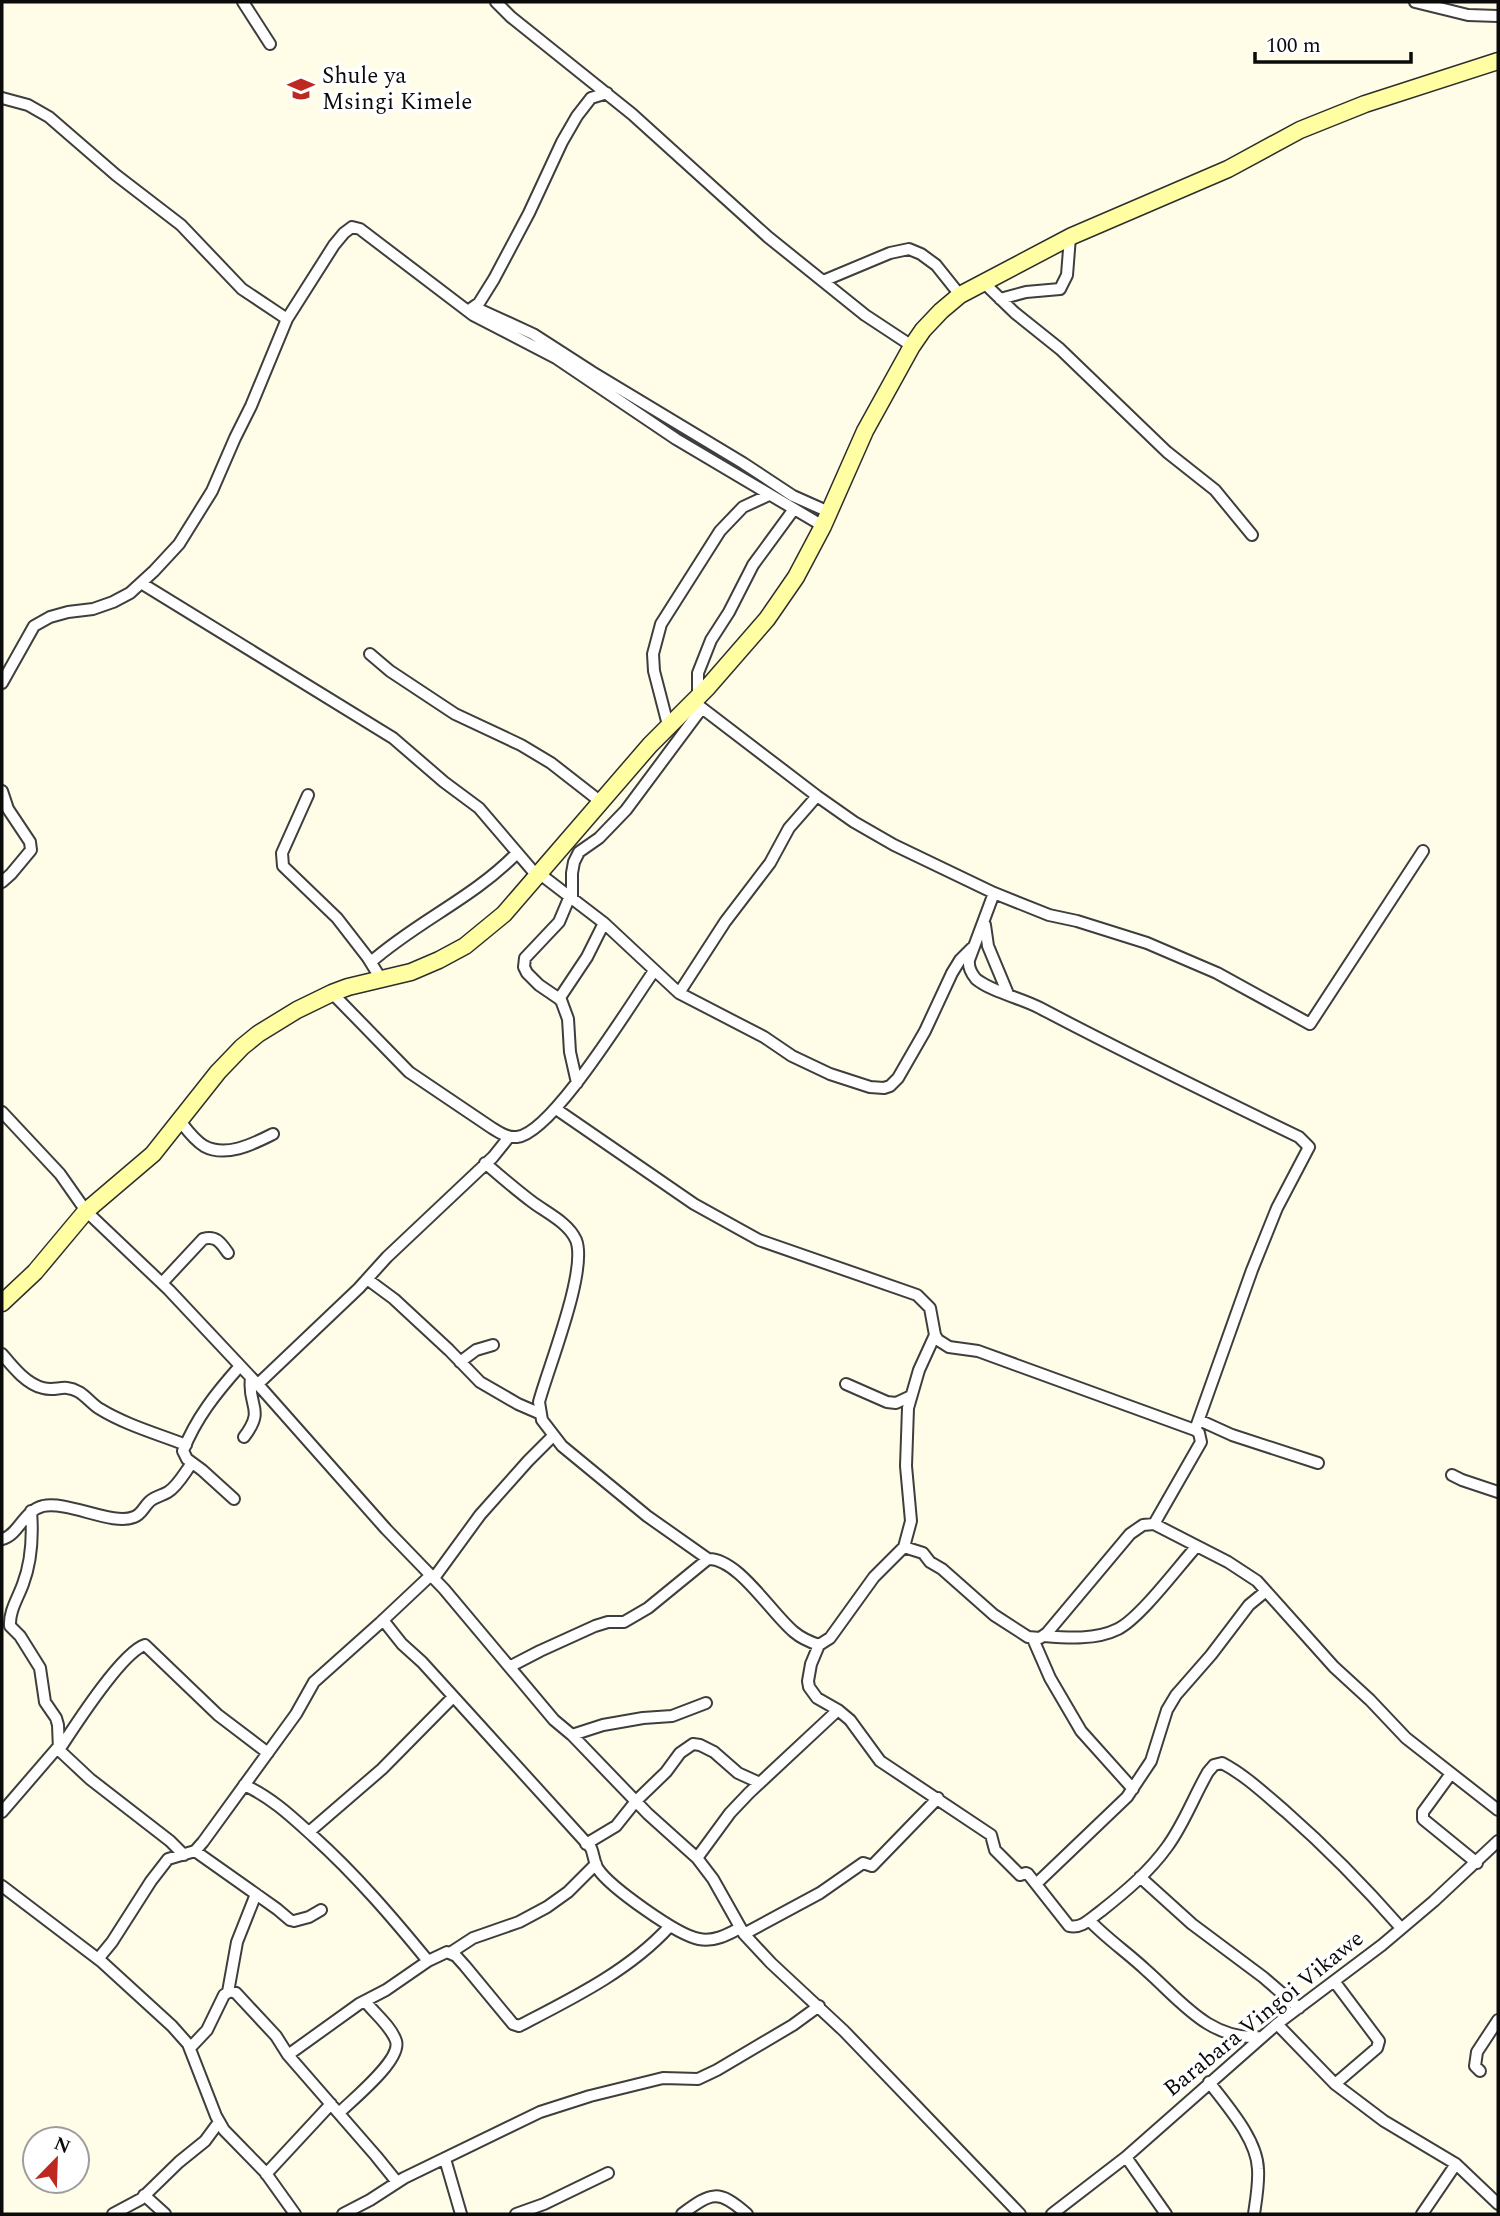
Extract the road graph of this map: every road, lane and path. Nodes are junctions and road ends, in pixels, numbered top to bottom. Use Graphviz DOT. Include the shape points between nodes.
graph roads {
  1 [pos="243,2"];
  2 [pos="496,2"];
  3 [pos="1415,2"];
  4 [pos="1498,16"];
  5 [pos="270,44"];
  6 [pos="1498,61"];
  7 [pos="607,93"];
  8 [pos="2,98"];
  9 [pos="1070,237"];
  10 [pos="823,282"];
  11 [pos="983,282"];
  12 [pos="960,295"];
  13 [pos="1000,299"];
  14 [pos="471,309"];
  15 [pos="287,318"];
  16 [pos="912,346"];
  17 [pos="769,495"];
  18 [pos="794,509"];
  19 [pos="826,519"];
  20 [pos="1252,535"];
  21 [pos="141,583"];
  22 [pos="370,654"];
  23 [pos="2,683"];
  24 [pos="698,702"];
  25 [pos="668,725"];
  26 [pos="2,792"];
  27 [pos="308,795"];
  28 [pos="817,796"];
  29 [pos="601,802"];
  30 [pos="1423,851"];
  31 [pos="516,854"];
  32 [pos="539,876"];
  33 [pos="2,882"];
  34 [pos="995,893"];
  35 [pos="571,897"];
  36 [pos="985,919"];
  37 [pos="604,923"];
  38 [pos="974,947"];
  39 [pos="370,962"];
  40 [pos="654,971"];
  41 [pos="380,979"];
  42 [pos="332,993"];
  43 [pos="679,993"];
  44 [pos="1008,994"];
  45 [pos="559,999"];
  46 [pos="577,1083"];
  47 [pos="556,1109"];
  48 [pos="2,1112"];
  49 [pos="180,1121"];
  50 [pos="273,1134"];
  51 [pos="509,1137"];
  52 [pos="485,1163"];
  53 [pos="86,1211"];
  54 [pos="228,1253"];
  55 [pos="367,1279"];
  56 [pos="162,1283"];
  57 [pos="2,1303"];
  58 [pos="935,1335"];
  59 [pos="493,1345"];
  60 [pos="2,1353"];
  61 [pos="460,1362"];
  62 [pos="240,1366"];
  63 [pos="254,1381"];
  64 [pos="846,1384"];
  65 [pos="911,1396"];
  66 [pos="541,1414"];
  67 [pos="1197,1425"];
  68 [pos="553,1436"];
  69 [pos="244,1437"];
  70 [pos="186,1445"];
  71 [pos="192,1463"];
  72 [pos="1318,1463"];
  73 [pos="1452,1475"];
  74 [pos="1498,1492"];
  75 [pos="234,1499"];
  76 [pos="31,1511"];
  77 [pos="1154,1524"];
  78 [pos="2,1539"];
  79 [pos="904,1547"];
  80 [pos="1196,1547"];
  81 [pos="708,1559"];
  82 [pos="433,1576"];
  83 [pos="1266,1591"];
  84 [pos="383,1620"];
  85 [pos="1038,1637"];
  86 [pos="819,1645"];
  87 [pos="510,1666"];
  88 [pos="453,1697"];
  89 [pos="706,1703"];
  90 [pos="838,1710"];
  91 [pos="572,1735"];
  92 [pos="58,1749"];
  93 [pos="268,1753"];
  94 [pos="1450,1774"];
  95 [pos="760,1783"];
  96 [pos="244,1785"];
  97 [pos="1133,1789"];
  98 [pos="938,1798"];
  99 [pos="636,1801"];
  100 [pos="1498,1810"];
  101 [pos="2,1812"];
  102 [pos="309,1832"];
  103 [pos="1498,1841"];
  104 [pos="586,1844"];
  105 [pos="190,1853"];
  106 [pos="697,1858"];
  107 [pos="1477,1863"];
  108 [pos="596,1864"];
  109 [pos="1140,1877"];
  110 [pos="1036,1884"];
  111 [pos="4,1890"];
  112 [pos="256,1894"];
  113 [pos="321,1910"];
  114 [pos="1089,1920"];
  115 [pos="669,1927"];
  116 [pos="1401,1928"];
  117 [pos="742,1931"];
  118 [pos="450,1953"];
  119 [pos="97,1959"];
  120 [pos="428,1961"];
  121 [pos="1335,1981"];
  122 [pos="228,1992"];
  123 [pos="365,2001"];
  124 [pos="819,2006"];
  125 [pos="1299,2008"];
  126 [pos="1498,2020"];
  127 [pos="1277,2024"];
  128 [pos="1261,2037"];
  129 [pos="190,2048"];
  130 [pos="288,2055"];
  131 [pos="1480,2071"];
  132 [pos="1209,2082"];
  133 [pos="1335,2084"];
  134 [pos="335,2108"];
  135 [pos="219,2122"];
  136 [pos="1126,2157"];
  137 [pos="445,2159"];
  138 [pos="1456,2164"];
  139 [pos="608,2173"];
  140 [pos="266,2174"];
  141 [pos="397,2182"];
  142 [pos="144,2195"];
  143 [pos="1498,2203"];
  144 [pos="113,2214"];
  145 [pos="165,2214"];
  146 [pos="295,2214"];
  147 [pos="343,2214"];
  148 [pos="461,2214"];
  149 [pos="516,2214"];
  150 [pos="682,2214"];
  151 [pos="747,2214"];
  152 [pos="1020,2214"];
  153 [pos="1052,2214"];
  154 [pos="1166,2214"];
  155 [pos="1254,2214"];
  156 [pos="1422,2214"];
  157 [pos="1489,2214"];
  1 -- 5 [label="street"];
  2 -- 7 [label="street"];
  3 -- 4 [label="street" via="1468,15"];
  6 -- 9 [label="street" via="1300,130 1228,169"];
  7 -- 10 [label="street"];
  7 -- 14 [label="street" via="590,98 577,116 510,250"];
  8 -- 15 [label="street" via="49,117 181,225 242,289"];
  9 -- 11 [label="street"];
  9 -- 13 [label="street" via="1067,275 1060,289"];
  10 -- 12 [label="street" via="909,249 936,265"];
  10 -- 16 [label="street"];
  11 -- 12 [label="street"];
  11 -- 13 [label="street"];
  12 -- 16 [label="street"];
  13 -- 20 [label="street" via="1215,490"];
  14 -- 15 [label="street" via="352,227 334,245"];
  14 -- 17 [label="street"];
  14 -- 19 [label="street" via="533,334"];
  15 -- 21 [label="street" via="212,491 179,544"];
  16 -- 19 [label="street" via="865,430"];
  17 -- 18 [label="street"];
  17 -- 25 [label="street" via="743,507 720,531 661,624 654,671"];
  18 -- 19 [label="street"];
  18 -- 24 [label="street" via="754,565 711,640 698,673"];
  19 -- 24 [label="street" via="796,577 767,619"];
  21 -- 23 [label="street" via="113,602 50,617 34,626"];
  21 -- 31 [label="street" via="393,738 479,808"];
  22 -- 29 [label="street" via="455,714 551,763"];
  24 -- 25 [label="street"];
  24 -- 28 [label="street"];
  24 -- 35 [label="street" via="626,810 579,852"];
  25 -- 29 [label="street"];
  26 -- 33 [label="street" via="31,850"];
  27 -- 39 [label="street" via="282,853 283,866 337,918"];
  28 -- 34 [label="street" via="894,845"];
  28 -- 43 [label="street" via="789,828 770,863 709,944"];
  29 -- 32 [label="street"];
  30 -- 34 [label="street" via="1310,1024 1216,973 1147,943 1049,915"];
  31 -- 32 [label="street"];
  31 -- 39 [label="street" via="488,881"];
  32 -- 35 [label="street"];
  32 -- 41 [label="street" via="504,914 465,946 411,972"];
  34 -- 36 [label="street"];
  35 -- 37 [label="street"];
  35 -- 45 [label="street" via="559,922 524,962 527,974"];
  36 -- 38 [label="street"];
  36 -- 44 [label="street" via="988,946"];
  37 -- 40 [label="street"];
  37 -- 45 [label="street"];
  38 -- 43 [label="street" via="952,973 898,1078 884,1088 830,1074"];
  38 -- 44 [label="street" via="969,965 976,979"];
  39 -- 41 [label="street"];
  40 -- 43 [label="street"];
  40 -- 46 [label="street"];
  41 -- 42 [label="street"];
  42 -- 49 [label="street" via="242,1047"];
  42 -- 51 [label="street" via="410,1072"];
  44 -- 67 [label="street" via="1309,1147 1252,1270"];
  45 -- 46 [label="street" via="568,1019"];
  46 -- 47 [label="street"];
  47 -- 51 [label="street" via="524,1135"];
  47 -- 58 [label="street" via="694,1204 759,1240 917,1295 930,1308"];
  48 -- 53 [label="street" via="60,1174"];
  49 -- 50 [label="street" via="202,1145 215,1150 251,1145"];
  49 -- 53 [label="street" via="153,1154"];
  51 -- 52 [label="street"];
  52 -- 55 [label="street"];
  52 -- 66 [label="street" via="565,1226 576,1240 578,1261 572,1294 539,1402"];
  53 -- 56 [label="street"];
  53 -- 57 [label="street"];
  54 -- 56 [label="street" via="216,1238 203,1239"];
  55 -- 61 [label="street"];
  55 -- 63 [label="street"];
  56 -- 62 [label="street"];
  58 -- 65 [label="street"];
  58 -- 67 [label="street" via="949,1347 978,1351"];
  59 -- 61 [label="street"];
  60 -- 70 [label="street" via="41,1388 69,1388 112,1415"];
  61 -- 66 [label="street" via="480,1382"];
  62 -- 63 [label="street"];
  62 -- 70 [label="street" via="215,1393"];
  63 -- 69 [label="street" via="250,1389 255,1422"];
  63 -- 82 [label="street"];
  64 -- 65 [label="street" via="887,1402"];
  65 -- 79 [label="street" via="906,1466 911,1521"];
  66 -- 68 [label="street"];
  67 -- 72 [label="street"];
  67 -- 77 [label="street" via="1201,1442"];
  68 -- 81 [label="street" via="630,1503"];
  68 -- 82 [label="street" via="480,1515"];
  70 -- 71 [label="street" via="184,1455"];
  71 -- 75 [label="street"];
  71 -- 76 [label="street" via="174,1488 149,1501 136,1517 102,1516 47,1505"];
  73 -- 74 [label="street"];
  76 -- 78 [label="street"];
  76 -- 92 [label="street" via="29,1563 10,1626 40,1668 45,1702 58,1725"];
  77 -- 80 [label="street"];
  77 -- 85 [label="street" via="1130,1534"];
  79 -- 85 [label="street" via="923,1553 995,1615"];
  79 -- 86 [label="street"];
  80 -- 83 [label="street" via="1245,1572"];
  80 -- 85 [label="street" via="1118,1629 1078,1637"];
  81 -- 86 [label="street" via="730,1566 795,1633"];
  81 -- 87 [label="street" via="624,1622 595,1626"];
  82 -- 84 [label="street"];
  82 -- 87 [label="street"];
  83 -- 94 [label="street" via="1334,1667"];
  83 -- 97 [label="street" via="1249,1605 1176,1695 1151,1761"];
  84 -- 88 [label="street"];
  84 -- 93 [label="street" via="314,1682"];
  85 -- 97 [label="street" via="1050,1678 1081,1731"];
  86 -- 90 [label="street" via="809,1687 817,1698"];
  87 -- 91 [label="street"];
  88 -- 102 [label="street" via="382,1769"];
  88 -- 104 [label="street"];
  89 -- 91 [label="street" via="671,1716 603,1725"];
  90 -- 95 [label="street"];
  90 -- 98 [label="street" via="880,1761"];
  91 -- 99 [label="street"];
  92 -- 93 [label="street" via="133,1650 145,1645 218,1715"];
  92 -- 101 [label="street"];
  92 -- 105 [label="street" via="90,1779"];
  93 -- 96 [label="street"];
  94 -- 100 [label="street"];
  94 -- 107 [label="street" via="1423,1812 1423,1819"];
  95 -- 99 [label="street" via="738,1773 714,1752 693,1744"];
  95 -- 106 [label="street" via="730,1813"];
  96 -- 102 [label="street"];
  96 -- 105 [label="street"];
  97 -- 110 [label="street"];
  98 -- 110 [label="street" via="992,1835 995,1850"];
  98 -- 117 [label="street" via="872,1866 863,1863 820,1893"];
  99 -- 104 [label="street" via="616,1826"];
  99 -- 106 [label="street"];
  102 -- 120 [label="street" via="369,1890"];
  103 -- 107 [label="street, Barabara Vingoi Vikawe"];
  104 -- 108 [label="street"];
  105 -- 112 [label="street"];
  105 -- 119 [label="street" via="168,1859"];
  106 -- 117 [label="street"];
  107 -- 116 [label="street, Barabara Vingoi Vikawe"];
  108 -- 115 [label="street" via="616,1886"];
  108 -- 118 [label="street" via="547,1907 473,1938"];
  109 -- 114 [label="street"];
  109 -- 116 [label="street" via="1168,1847 1208,1772 1222,1763 1307,1830"];
  109 -- 125 [label="street"];
  110 -- 114 [label="street" via="1069,1926 1079,1927"];
  111 -- 119 [label="street"];
  112 -- 113 [label="street" via="294,1921"];
  112 -- 122 [label="street" via="237,1942"];
  114 -- 128 [label="street" via="1195,2016 1232,2035"];
  115 -- 117 [label="street" via="701,1940"];
  115 -- 118 [label="street" via="654,1943 576,1997 519,2026"];
  116 -- 121 [label="street, Barabara Vingoi Vikawe"];
  117 -- 124 [label="street"];
  118 -- 120 [label="street"];
  119 -- 129 [label="street"];
  120 -- 123 [label="street"];
  121 -- 125 [label="street, Barabara Vingoi Vikawe"];
  121 -- 133 [label="street" via="1379,2041 1377,2048"];
  122 -- 129 [label="street"];
  122 -- 130 [label="street" via="236,1993 251,2007"];
  123 -- 130 [label="street"];
  123 -- 134 [label="street" via="389,2030 396,2048 380,2072"];
  124 -- 137 [label="street" via="698,2079 663,2078 572,2101"];
  124 -- 152 [label="street"];
  125 -- 127 [label="street, Barabara Vingoi Vikawe"];
  126 -- 131 [label="street" via="1475,2057"];
  127 -- 128 [label="street, Barabara Vingoi Vikawe"];
  127 -- 133 [label="street"];
  128 -- 132 [label="street, Barabara Vingoi Vikawe"];
  129 -- 135 [label="street"];
  130 -- 134 [label="street"];
  132 -- 136 [label="street, Barabara Vingoi Vikawe"];
  132 -- 155 [label="street" via="1256,2154"];
  133 -- 138 [label="street" via="1384,2121"];
  134 -- 140 [label="street"];
  134 -- 141 [label="street"];
  135 -- 140 [label="street"];
  135 -- 142 [label="street" via="205,2141"];
  136 -- 153 [label="street, Barabara Vingoi Vikawe"];
  136 -- 154 [label="street"];
  137 -- 141 [label="street"];
  137 -- 148 [label="street"];
  138 -- 143 [label="street"];
  138 -- 156 [label="street"];
  139 -- 149 [label="street"];
  140 -- 146 [label="street"];
  141 -- 147 [label="street"];
  142 -- 144 [label="street"];
  142 -- 145 [label="street"];
  143 -- 157 [label="street"];
  150 -- 151 [label="street" via="712,2196 725,2197"];
}
